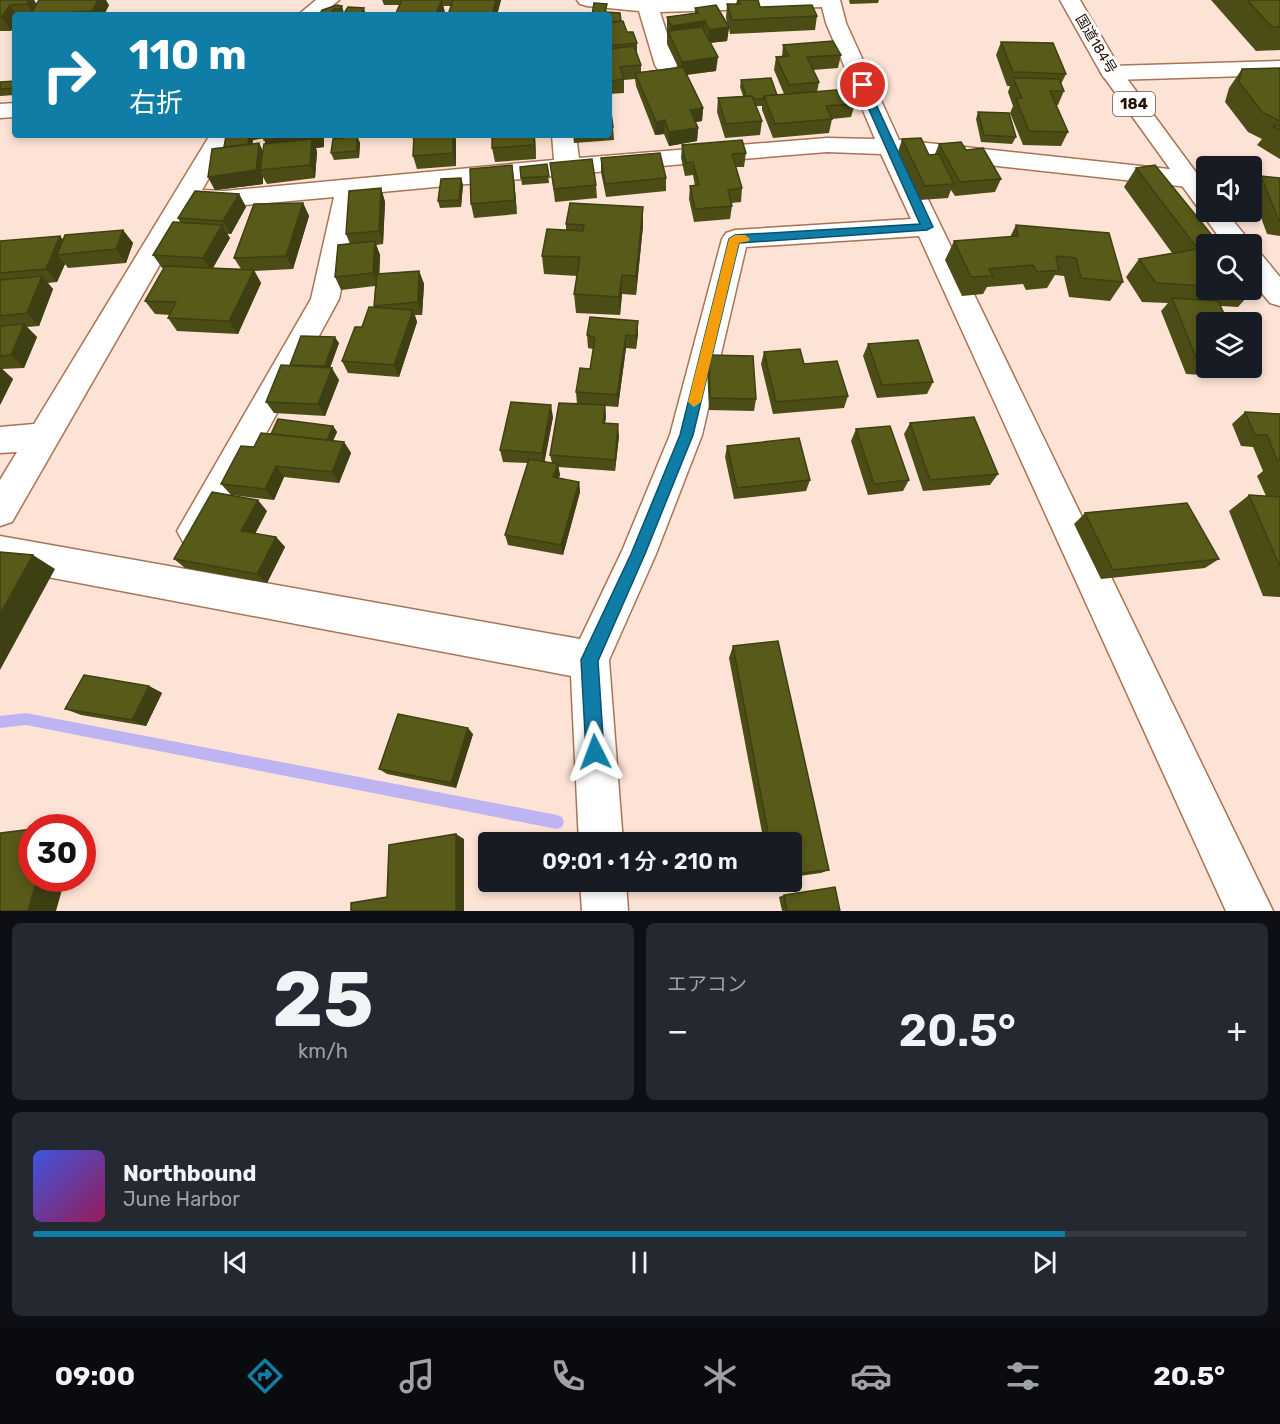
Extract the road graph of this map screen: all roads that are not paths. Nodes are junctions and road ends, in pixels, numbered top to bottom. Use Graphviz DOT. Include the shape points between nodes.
graph roads {
  1 [pos="329,0"];
  2 [pos="587,0"];
  3 [pos="830,0"];
  4 [pos="1070,0"];
  5 [pos="615,2"];
  6 [pos="648,6"];
  7 [pos="312,12"];
  8 [pos="666,65"];
  9 [pos="1280,69"];
  10 [pos="1112,73"];
  11 [pos="220,138"];
  12 [pos="564,138"];
  13 [pos="890,147"];
  14 [pos="567,166"];
  15 [pos="1196,180"];
  16 [pos="349,187"];
  17 [pos="185,198"];
  18 [pos="1220,222"];
  19 [pos="927,227"];
  20 [pos="1230,234"];
  21 [pos="1262,274"];
  22 [pos="1280,296"];
  23 [pos="45,436"];
  24 [pos="0,440"];
  25 [pos="0,511"];
  26 [pos="0,552"];
  27 [pos="166,583"];
  28 [pos="590,660"];
  29 [pos="600,832"];
  30 [pos="604,892"];
  31 [pos="605,911"];
  32 [pos="1250,911"];
  1 -- 7 [label="main road"];
  2 -- 5 [label="main road"];
  3 -- 6 [label="main road"];
  3 -- 13 [label="main road" via="836,23"];
  4 -- 10 [label="main road, 国道184号 / 184"];
  5 -- 6 [label="main road"];
  6 -- 8 [label="main road"];
  9 -- 10 [label="main road"];
  10 -- 15 [label="main road, 国道184号 / 184"];
  11 -- 17 [label="main road"];
  12 -- 14 [label="main road"];
  13 -- 14 [label="main road" via="827,145"];
  13 -- 15 [label="main road"];
  13 -- 19 [label="main road"];
  14 -- 16 [label="main road"];
  16 -- 17 [label="main road" via="224,199"];
  16 -- 27 [label="main road" via="325,298"];
  17 -- 23 [label="main road"];
  18 -- 20 [label="main road"];
  19 -- 28 [label="main road" via="735,239 686,435"];
  19 -- 32 [label="main road"];
  21 -- 22 [label="main road"];
  23 -- 24 [label="main road"];
  23 -- 25 [label="main road"];
  26 -- 27 [label="main road"];
  27 -- 28 [label="main road"];
  28 -- 29 [label="main road"];
  30 -- 31 [label="main road"];
}
